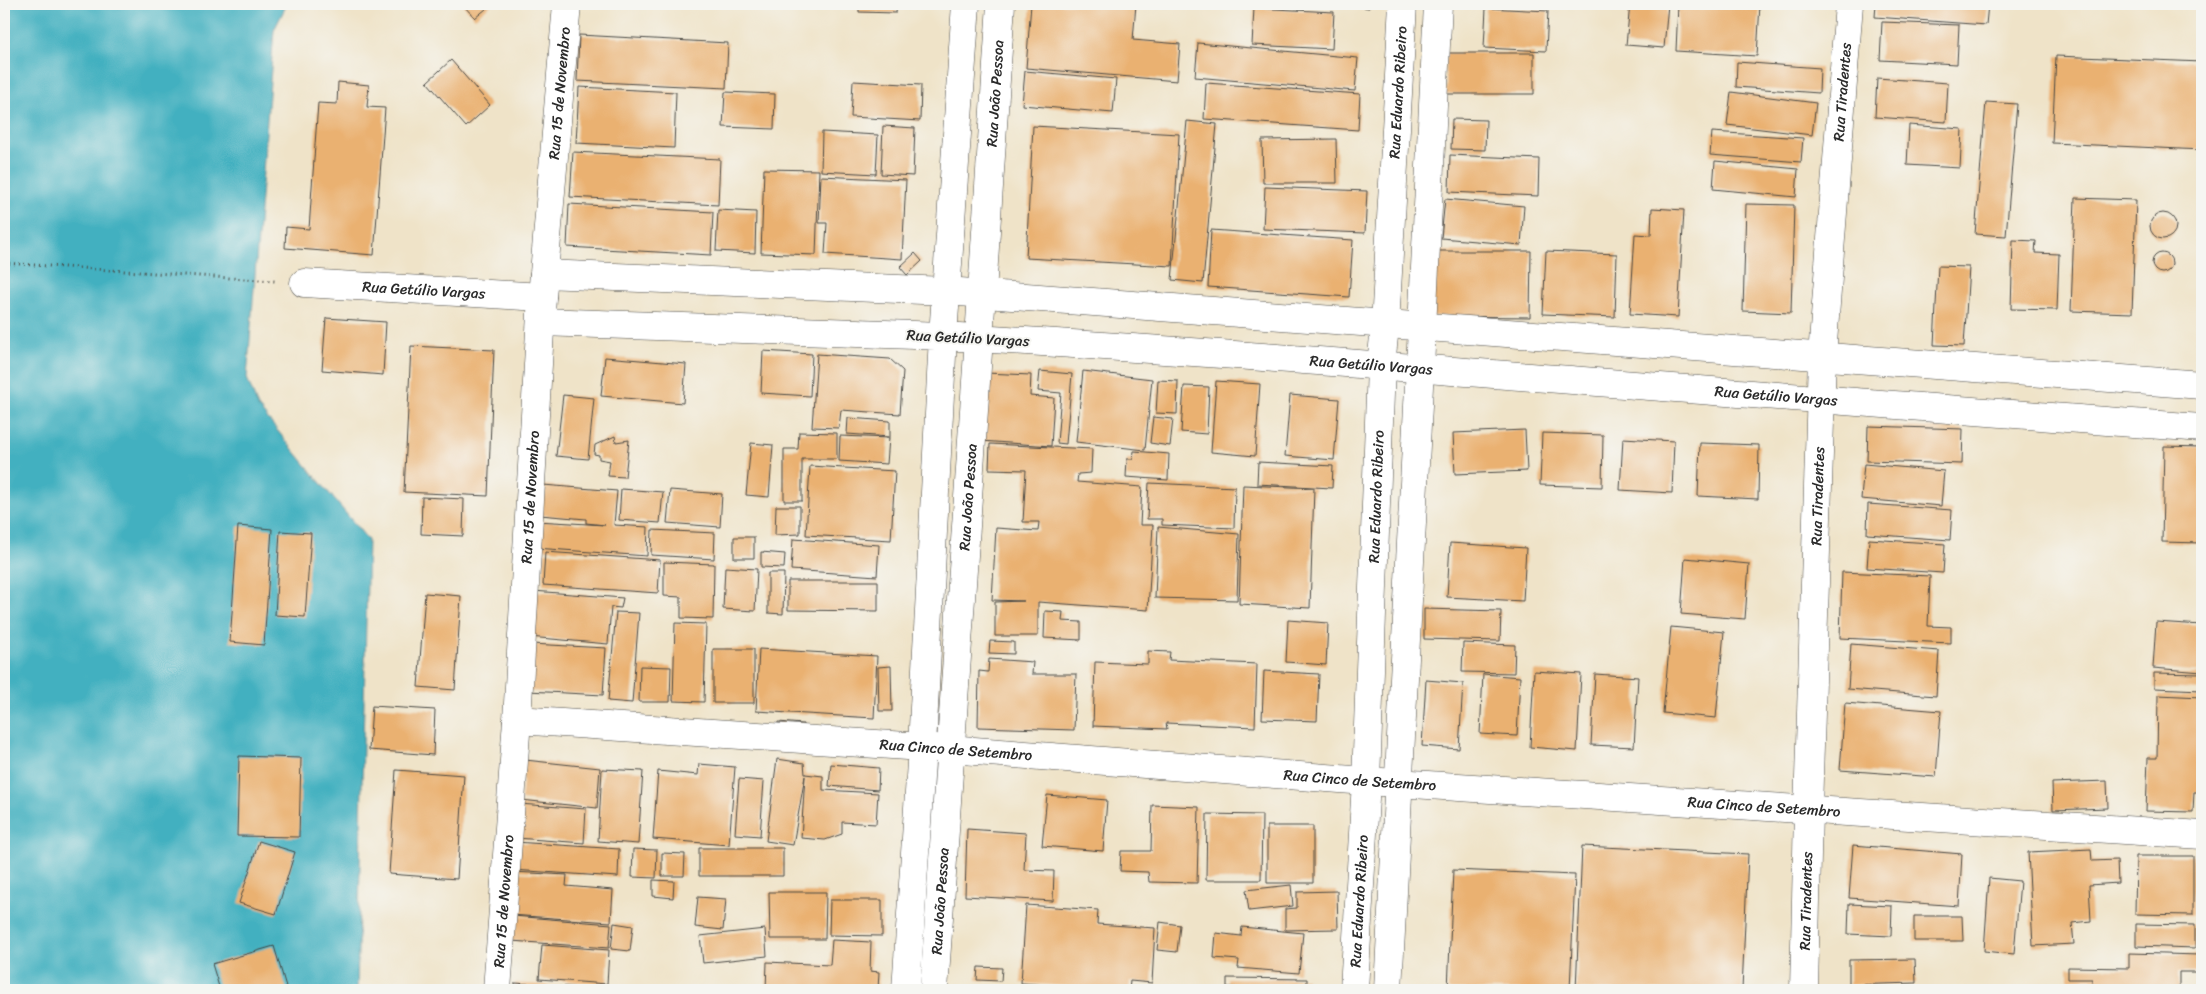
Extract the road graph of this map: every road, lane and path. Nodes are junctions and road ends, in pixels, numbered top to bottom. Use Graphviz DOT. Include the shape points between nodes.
graph roads {
  1 [pos="567,4"];
  2 [pos="966,4"];
  3 [pos="1001,4"];
  4 [pos="1403,4"];
  5 [pos="1438,4"];
  6 [pos="1849,4"];
  7 [pos="4,263"];
  8 [pos="304,283"];
  9 [pos="946,292"];
  10 [pos="982,295"];
  11 [pos="542,298"];
  12 [pos="1385,326"];
  13 [pos="1422,328"];
  14 [pos="943,336"];
  15 [pos="979,338"];
  16 [pos="1822,356"];
  17 [pos="1381,366"];
  18 [pos="1420,370"];
  19 [pos="2202,385"];
  20 [pos="1820,401"];
  21 [pos="2202,428"];
  22 [pos="517,720"];
  23 [pos="922,747"];
  24 [pos="951,750"];
  25 [pos="1366,781"];
  26 [pos="1398,783"];
  27 [pos="1808,810"];
  28 [pos="2202,835"];
  29 [pos="496,990"];
  30 [pos="906,990"];
  31 [pos="934,990"];
  32 [pos="1354,990"];
  33 [pos="1388,990"];
  34 [pos="1804,990"];
  1 -- 11 [label="street, Rua 15 de Novembro"];
  2 -- 9 [label="street, Rua João Pessoa"];
  3 -- 10 [label="street, Rua João Pessoa"];
  4 -- 12 [label="street, Rua Eduardo Ribeiro"];
  5 -- 13 [label="street"];
  6 -- 16 [label="street, Rua Tiradentes"];
  7 -- 8 [label="path"];
  8 -- 11 [label="street, Rua Getúlio Vargas"];
  9 -- 10 [label="street, Rua Getúlio Vargas"];
  9 -- 11 [label="street, Rua Getúlio Vargas"];
  9 -- 14 [label="street, Rua João Pessoa"];
  10 -- 12 [label="street, Rua Getúlio Vargas"];
  10 -- 15 [label="street, Rua João Pessoa"];
  11 -- 14 [label="street, Rua Getúlio Vargas"];
  11 -- 22 [label="street, Rua 15 de Novembro"];
  12 -- 13 [label="street, Rua Getúlio Vargas"];
  12 -- 17 [label="street, Rua Eduardo Ribeiro"];
  13 -- 16 [label="street, Rua Getúlio Vargas"];
  13 -- 18 [label="street"];
  14 -- 15 [label="street, Rua Getúlio Vargas"];
  14 -- 23 [label="street, Rua João Pessoa"];
  15 -- 17 [label="street, Rua Getúlio Vargas"];
  15 -- 24 [label="street, Rua João Pessoa"];
  16 -- 19 [label="street, Rua Getúlio Vargas"];
  16 -- 20 [label="street, Rua Tiradentes"];
  17 -- 18 [label="street, Rua Getúlio Vargas"];
  17 -- 25 [label="street, Rua Eduardo Ribeiro"];
  18 -- 20 [label="street, Rua Getúlio Vargas"];
  18 -- 26 [label="street"];
  20 -- 21 [label="street, Rua Getúlio Vargas"];
  20 -- 27 [label="street, Rua Tiradentes"];
  22 -- 23 [label="street, Rua Cinco de Setembro"];
  22 -- 29 [label="street, Rua 15 de Novembro"];
  23 -- 24 [label="street, Rua Cinco de Setembro"];
  23 -- 30 [label="street, Rua João Pessoa"];
  24 -- 25 [label="street, Rua Cinco de Setembro"];
  24 -- 31 [label="street, Rua João Pessoa"];
  25 -- 26 [label="street, Rua Cinco de Setembro"];
  25 -- 32 [label="street, Rua Eduardo Ribeiro"];
  26 -- 27 [label="street, Rua Cinco de Setembro"];
  26 -- 33 [label="street"];
  27 -- 28 [label="street, Rua Cinco de Setembro"];
  27 -- 34 [label="street, Rua Tiradentes"];
}
